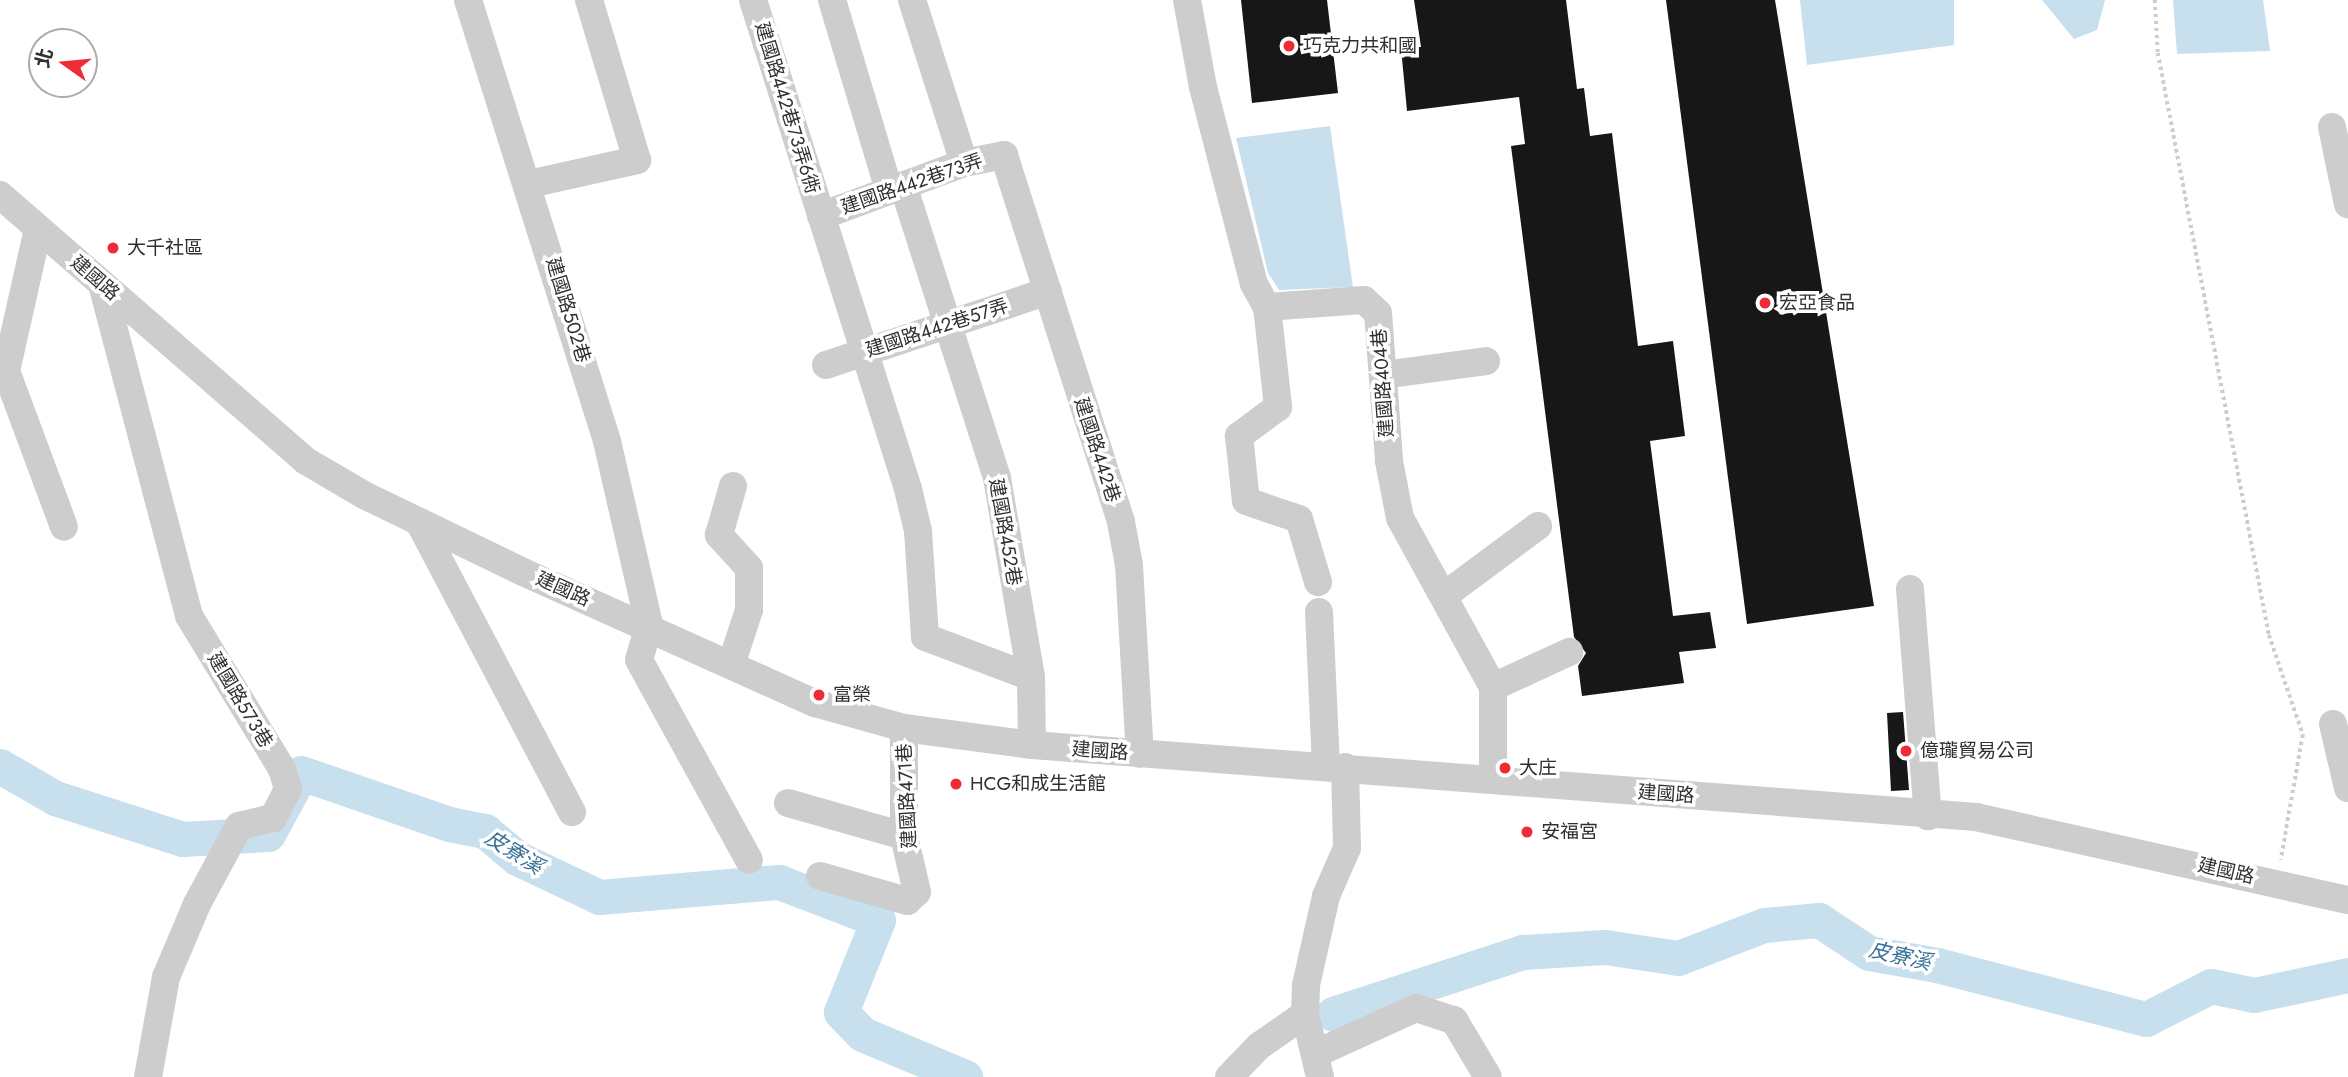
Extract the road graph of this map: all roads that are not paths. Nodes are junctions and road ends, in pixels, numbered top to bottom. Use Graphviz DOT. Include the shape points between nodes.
graph roads {
  1 [pos="468,0"];
  2 [pos="589,0"];
  3 [pos="753,0"];
  4 [pos="832,0"];
  5 [pos="912,0"];
  6 [pos="1187,0"];
  7 [pos="2332,127"];
  8 [pos="1004,155"];
  9 [pos="964,163"];
  10 [pos="529,184"];
  11 [pos="896,188"];
  12 [pos="0,195"];
  13 [pos="2348,204"];
  14 [pos="821,215"];
  15 [pos="38,229"];
  16 [pos="102,285"];
  17 [pos="1048,291"];
  18 [pos="1267,307"];
  19 [pos="945,326"];
  20 [pos="863,353"];
  21 [pos="1486,361"];
  22 [pos="826,365"];
  23 [pos="3,370"];
  24 [pos="1383,375"];
  25 [pos="733,486"];
  26 [pos="419,522"];
  27 [pos="1538,526"];
  28 [pos="64,527"];
  29 [pos="1318,582"];
  30 [pos="1910,589"];
  31 [pos="1444,594"];
  32 [pos="1319,612"];
  33 [pos="649,625"];
  34 [pos="1569,652"];
  35 [pos="731,665"];
  36 [pos="1031,677"];
  37 [pos="1493,687"];
  38 [pos="2333,724"];
  39 [pos="904,728"];
  40 [pos="1032,745"];
  41 [pos="1140,754"];
  42 [pos="1336,767"];
  43 [pos="1493,779"];
  44 [pos="2348,788"];
  45 [pos="788,803"];
  46 [pos="572,812"];
  47 [pos="1928,816"];
  48 [pos="904,836"];
  49 [pos="749,860"];
  50 [pos="820,876"];
  51 [pos="2348,898"];
  52 [pos="1305,1014"];
  53 [pos="1318,1065"];
  54 [pos="148,1077"];
  55 [pos="1229,1077"];
  56 [pos="1488,1077"];
  1 -- 10 [label="street, 建國路502巷"];
  2 -- 10 [label="street" via="637,160"];
  3 -- 14 [label="street, 建國路442巷73弄6衖"];
  4 -- 11 [label="street, 建國路452巷"];
  5 -- 9 [label="street"];
  6 -- 18 [label="street" via="1254,284"];
  7 -- 13 [label="street"];
  8 -- 9 [label="street, 建國路442巷73弄"];
  8 -- 17 [label="street, 建國路442巷"];
  9 -- 11 [label="street, 建國路442巷73弄"];
  10 -- 33 [label="street, 建國路502巷" via="607,441"];
  11 -- 14 [label="street, 建國路442巷73弄"];
  11 -- 19 [label="street, 建國路452巷"];
  12 -- 15 [label="street, 建國路"];
  14 -- 20 [label="street, 建國路442巷73弄6衖"];
  15 -- 16 [label="street, 建國路"];
  15 -- 23 [label="street"];
  16 -- 26 [label="street, 建國路" via="306,461"];
  16 -- 54 [label="street, 建國路573巷" via="189,617 282,769 288,789 273,818 239,826 197,904 166,977"];
  17 -- 19 [label="street, 建國路442巷57弄"];
  17 -- 41 [label="street, 建國路442巷" via="1127,555"];
  18 -- 24 [label="street, 建國路404巷" via="1364,300 1378,313"];
  18 -- 29 [label="street" via="1278,407 1239,436 1247,501 1299,519"];
  19 -- 20 [label="street, 建國路442巷57弄"];
  19 -- 36 [label="street, 建國路452巷" via="997,478"];
  20 -- 22 [label="street, 建國路442巷57弄"];
  20 -- 36 [label="street, 建國路442巷73弄6衖" via="918,531 925,637"];
  21 -- 24 [label="street"];
  23 -- 28 [label="street"];
  24 -- 31 [label="street, 建國路404巷" via="1389,461 1400,518"];
  25 -- 35 [label="street" via="719,535 749,568 749,610"];
  26 -- 33 [label="street, 建國路"];
  26 -- 46 [label="street"];
  27 -- 31 [label="street"];
  30 -- 47 [label="street"];
  31 -- 37 [label="street, 建國路404巷"];
  32 -- 42 [label="street"];
  33 -- 35 [label="street, 建國路"];
  33 -- 49 [label="street" via="639,660"];
  34 -- 37 [label="street"];
  35 -- 39 [label="street, 建國路" via="816,703"];
  36 -- 40 [label="street, 建國路452巷"];
  37 -- 43 [label="street, 建國路404巷"];
  38 -- 44 [label="street"];
  39 -- 40 [label="street, 建國路"];
  39 -- 48 [label="street, 建國路471巷"];
  40 -- 41 [label="street, 建國路"];
  41 -- 42 [label="street, 建國路"];
  42 -- 43 [label="street, 建國路"];
  42 -- 52 [label="street" via="1347,848 1326,896 1314,941"];
  43 -- 47 [label="street, 建國路"];
  45 -- 48 [label="street"];
  47 -- 51 [label="street, 建國路" via="2014,824"];
  48 -- 50 [label="street, 建國路471巷" via="917,892 907,901"];
  52 -- 53 [label="street"];
  52 -- 55 [label="street" via="1259,1046"];
  53 -- 56 [label="street" via="1416,1008 1454,1020"];
}
